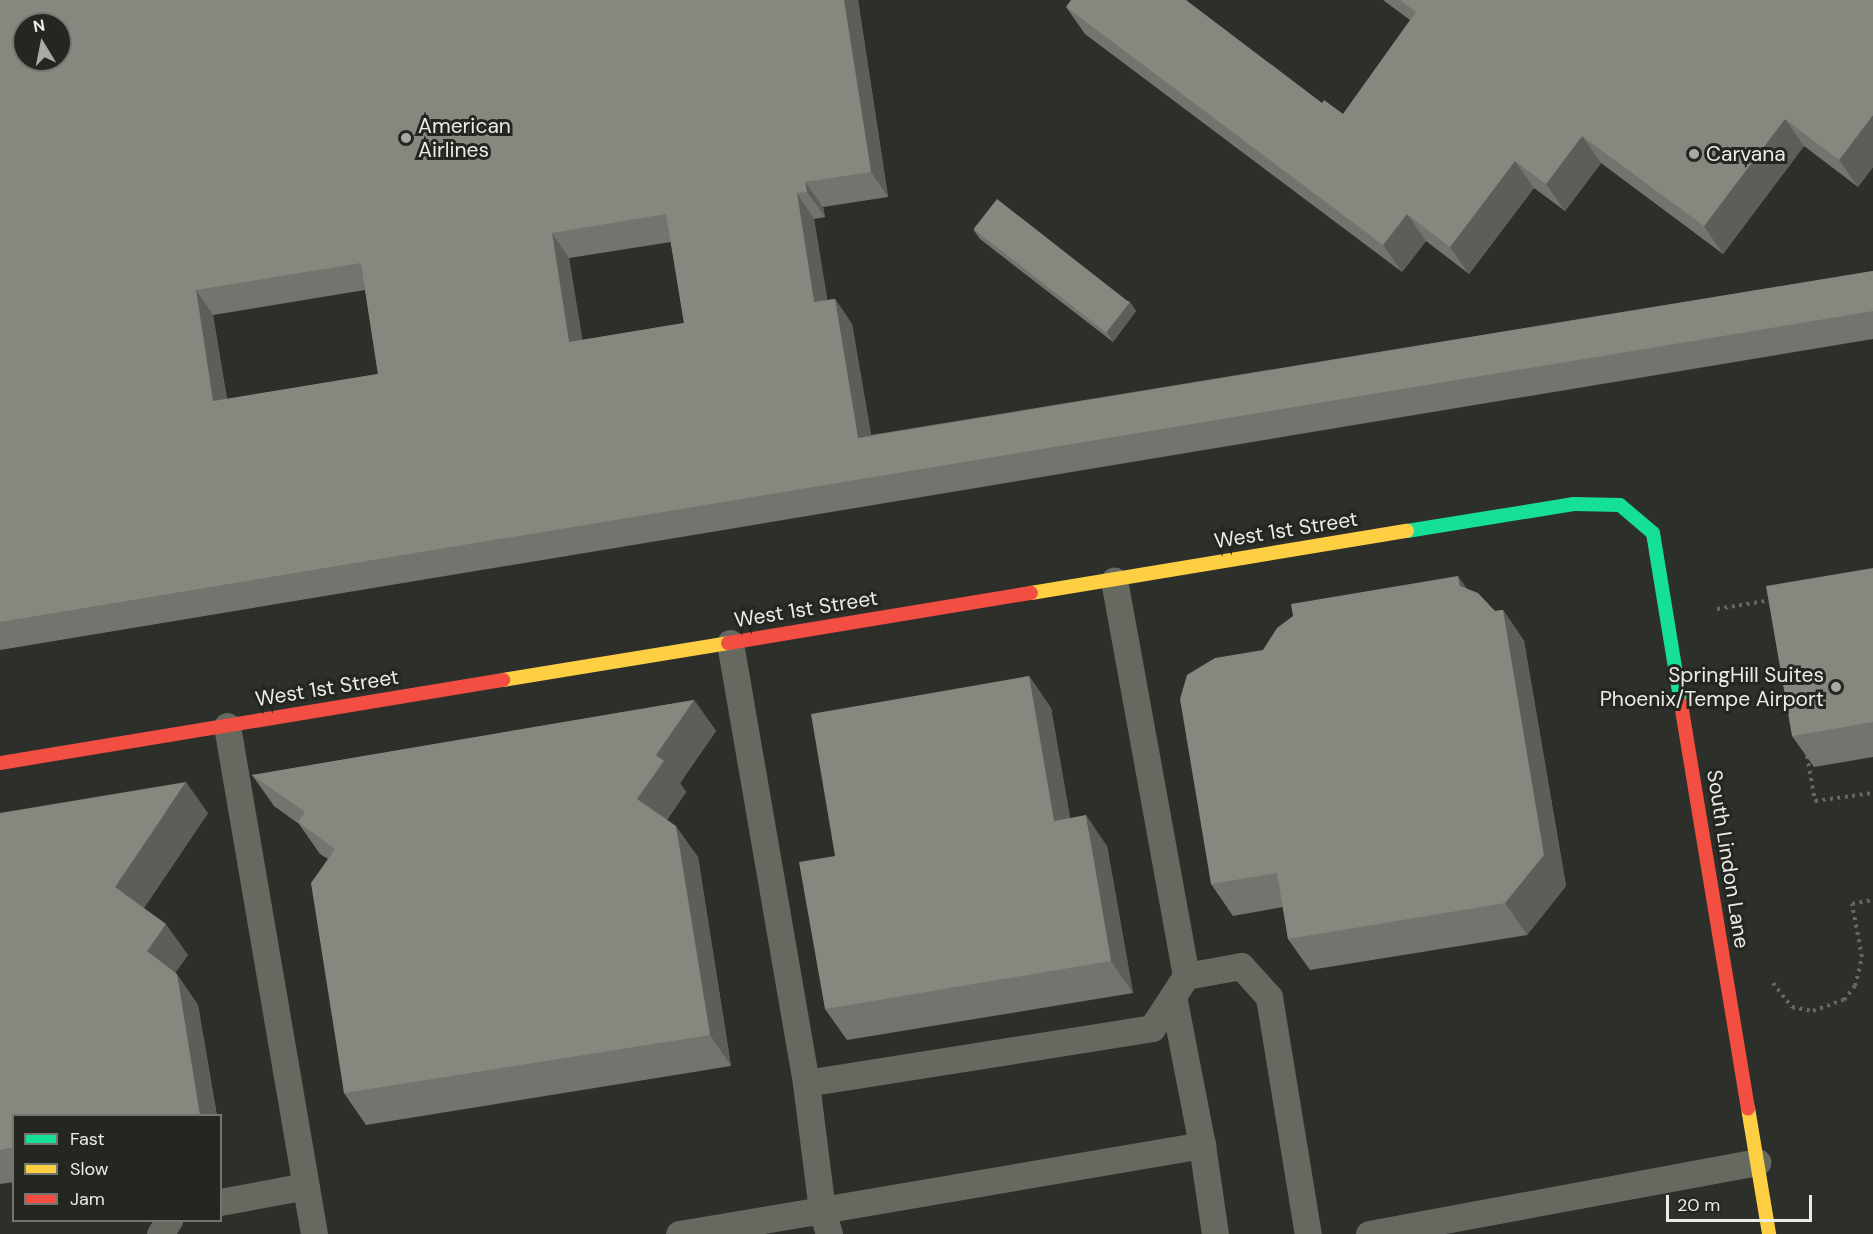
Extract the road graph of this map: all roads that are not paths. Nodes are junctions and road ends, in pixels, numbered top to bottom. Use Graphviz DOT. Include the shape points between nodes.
graph roads {
  1 [pos="1620,505"];
  2 [pos="1114,580"];
  3 [pos="730,643"];
  4 [pos="226,726"];
  5 [pos="0,763"];
  6 [pos="1179,986"];
  7 [pos="806,1083"];
  8 [pos="1202,1145"];
  9 [pos="1757,1162"];
  10 [pos="306,1186"];
  11 [pos="222,1202"];
  12 [pos="825,1222"];
  13 [pos="315,1234"];
  14 [pos="679,1234"];
  15 [pos="1215,1234"];
  16 [pos="1308,1234"];
  17 [pos="1369,1234"];
  18 [pos="1769,1234"];
  1 -- 2 [label="street, West 1st Street" via="1574,504"];
  1 -- 9 [label="street, South Lindon Lane" via="1653,533"];
  2 -- 3 [label="street, West 1st Street"];
  2 -- 6 [label="lane"];
  3 -- 4 [label="street, West 1st Street"];
  3 -- 7 [label="lane"];
  4 -- 5 [label="street, West 1st Street"];
  4 -- 10 [label="lane"];
  6 -- 7 [label="lane" via="1152,1028"];
  6 -- 8 [label="lane"];
  6 -- 16 [label="lane" via="1241,966 1269,997"];
  7 -- 12 [label="lane"];
  8 -- 12 [label="lane"];
  8 -- 15 [label="lane"];
  9 -- 17 [label="lane"];
  9 -- 18 [label="street, South Lindon Lane"];
  10 -- 11 [label="lane"];
  10 -- 13 [label="lane"];
  12 -- 14 [label="lane"];
}
